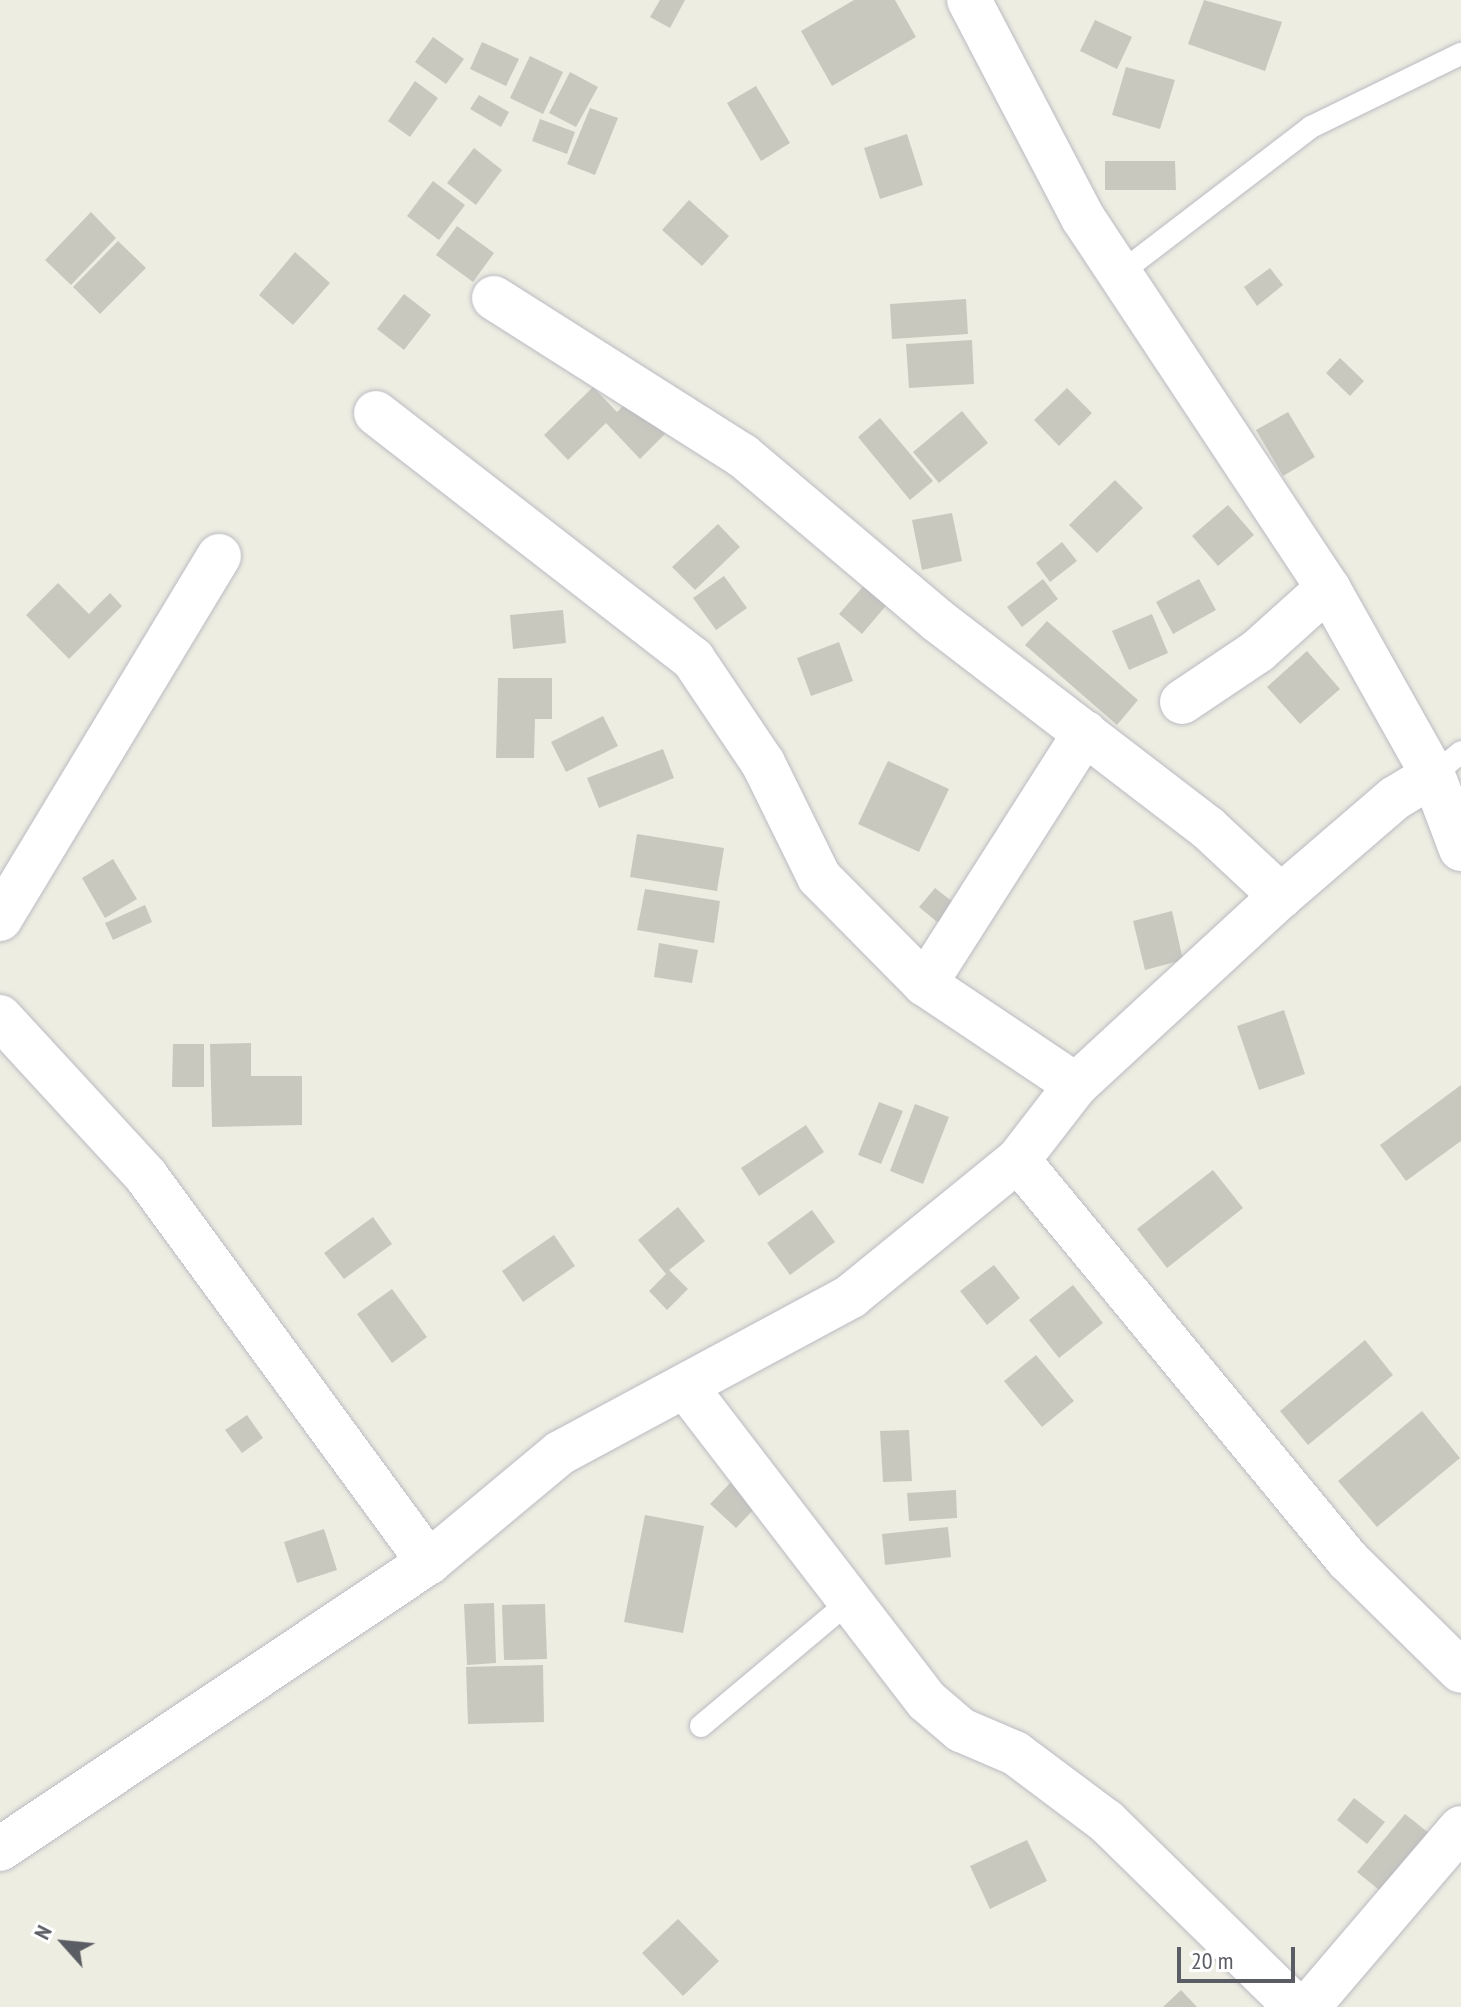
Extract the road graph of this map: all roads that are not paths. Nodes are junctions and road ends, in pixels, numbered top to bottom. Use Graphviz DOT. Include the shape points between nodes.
graph roads {
  1 [pos="969,0"];
  2 [pos="1461,54"];
  3 [pos="1119,274"];
  4 [pos="494,298"];
  5 [pos="376,413"];
  6 [pos="219,556"];
  7 [pos="1328,588"];
  8 [pos="1182,702"];
  9 [pos="1085,733"];
  10 [pos="1447,764"];
  11 [pos="1461,849"];
  12 [pos="1281,896"];
  13 [pos="0,919"];
  14 [pos="925,984"];
  15 [pos="0,1017"];
  16 [pos="1076,1085"];
  17 [pos="1018,1160"];
  18 [pos="685,1386"];
  19 [pos="429,1562"];
  20 [pos="850,1601"];
  21 [pos="1461,1671"];
  22 [pos="701,1726"];
  23 [pos="1461,1828"];
  24 [pos="0,1849"];
  25 [pos="1296,2007"];
  26 [pos="1308,2007"];
  1 -- 3 [label="street"];
  2 -- 3 [label="lane" via="1311,127"];
  3 -- 7 [label="street"];
  4 -- 9 [label="street" via="720,439"];
  5 -- 14 [label="street" via="693,659 763,763 819,877"];
  6 -- 13 [label="street"];
  7 -- 8 [label="street" via="1258,651"];
  7 -- 10 [label="street"];
  9 -- 12 [label="street" via="1208,828"];
  9 -- 14 [label="street"];
  10 -- 11 [label="street"];
  10 -- 12 [label="street" via="1395,798"];
  12 -- 16 [label="street"];
  14 -- 16 [label="street"];
  15 -- 19 [label="street" via="146,1176"];
  16 -- 17 [label="street"];
  17 -- 18 [label="street" via="851,1296"];
  17 -- 21 [label="street" via="1348,1560"];
  18 -- 19 [label="street" via="560,1453"];
  18 -- 20 [label="street"];
  19 -- 24 [label="street"];
  20 -- 22 [label="lane"];
  20 -- 25 [label="street" via="927,1701 961,1730 1015,1753 1106,1821"];
  23 -- 26 [label="street"];
}
